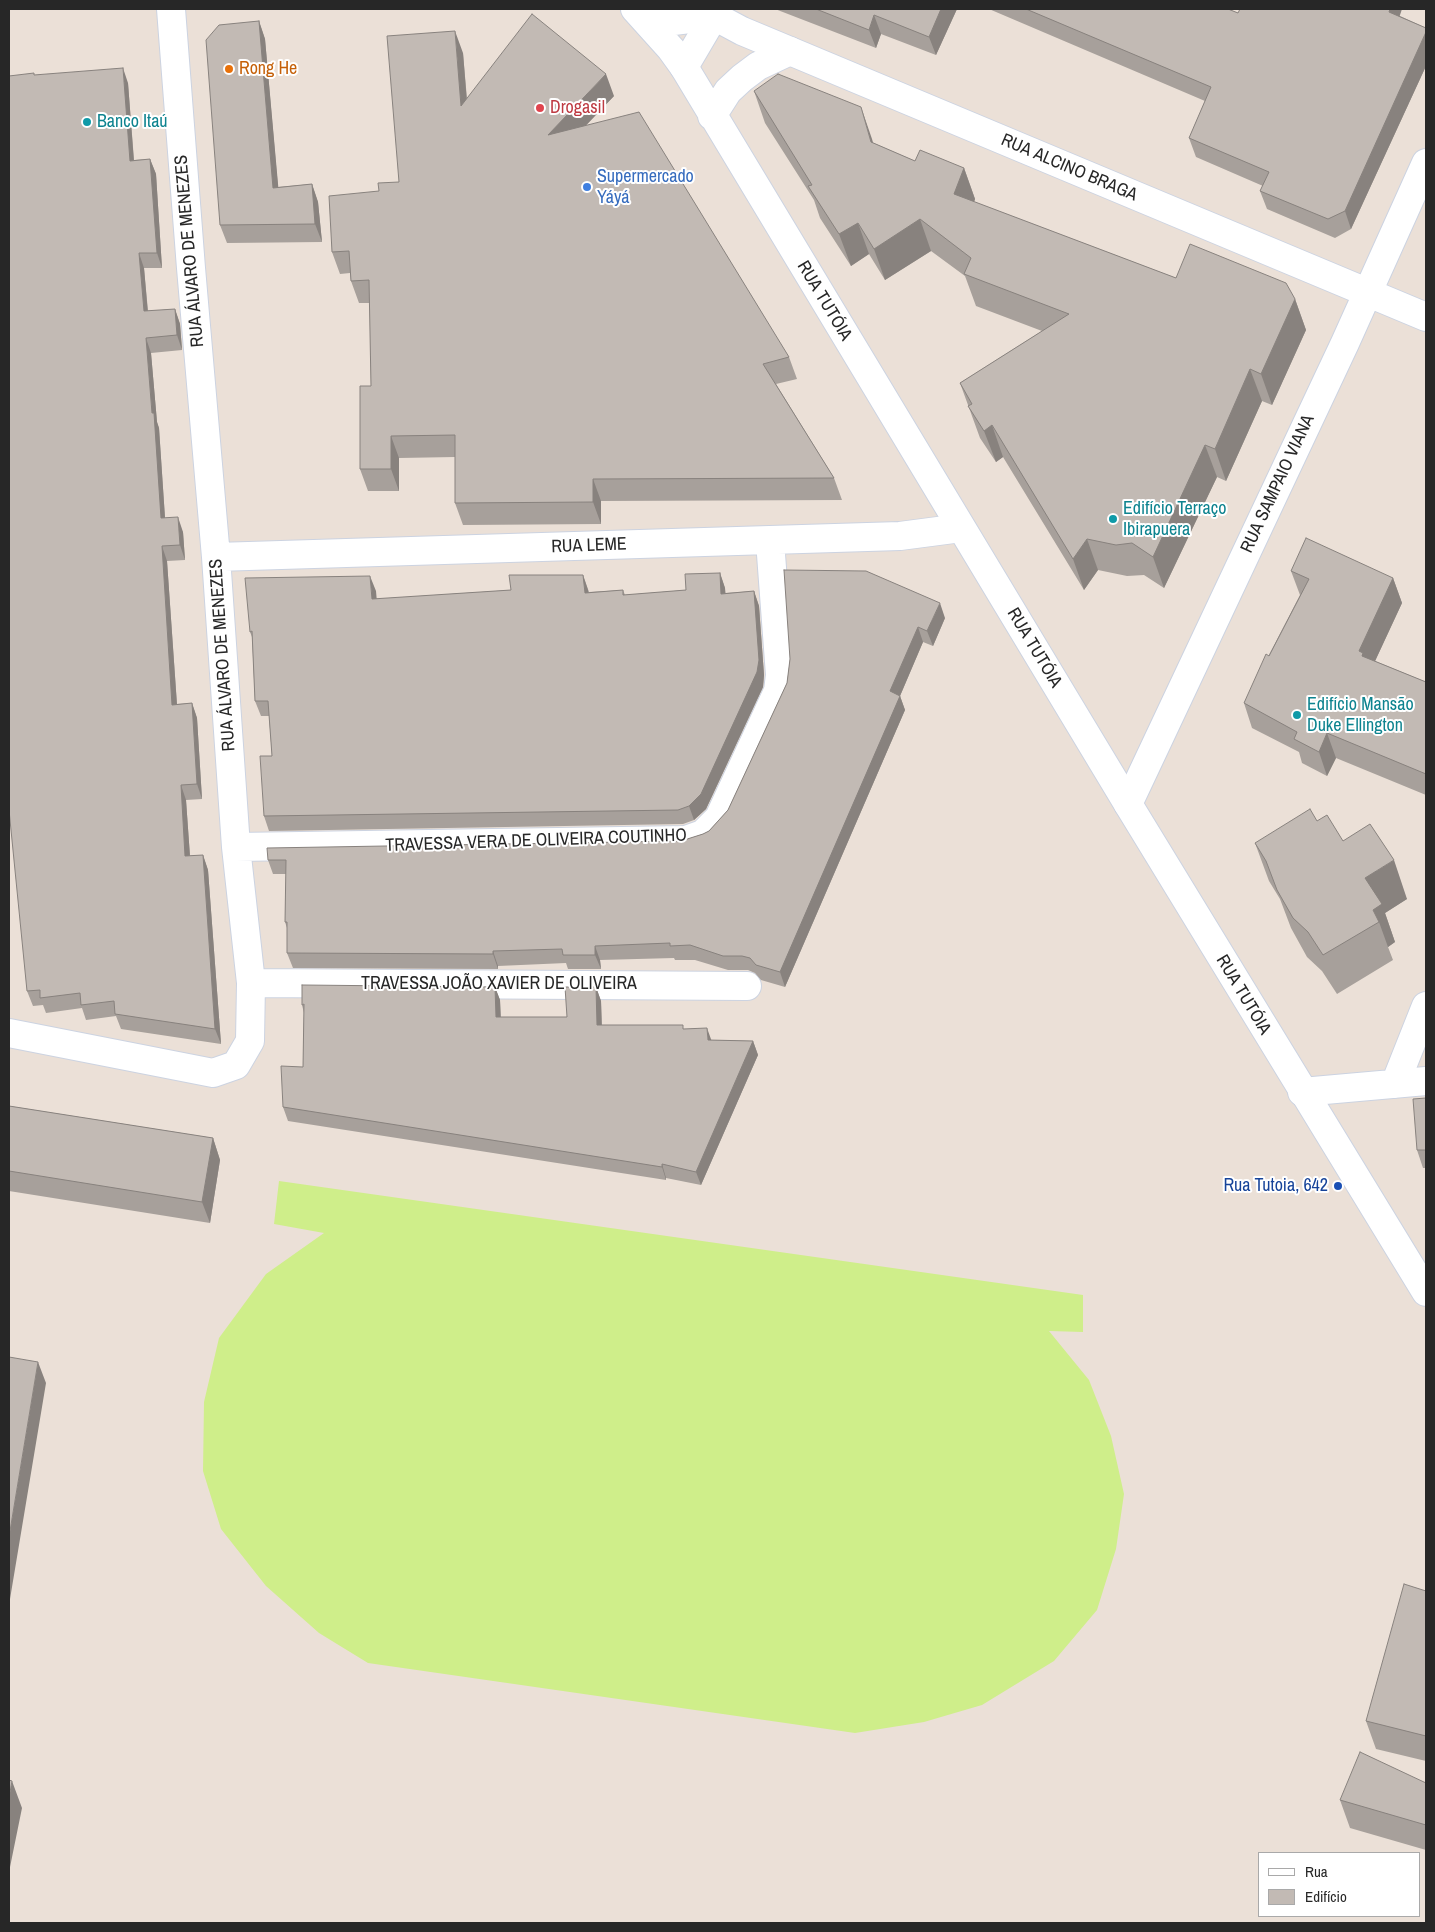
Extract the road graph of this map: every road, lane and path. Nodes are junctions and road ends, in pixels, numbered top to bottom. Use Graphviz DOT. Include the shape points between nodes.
graph roads {
  1 [pos="171,9"];
  2 [pos="715,12"];
  3 [pos="642,17"];
  4 [pos="790,52"];
  5 [pos="684,67"];
  6 [pos="712,116"];
  7 [pos="1426,163"];
  8 [pos="1368,293"];
  9 [pos="1426,316"];
  10 [pos="961,528"];
  11 [pos="770,541"];
  12 [pos="216,557"];
  13 [pos="1128,804"];
  14 [pos="236,847"];
  15 [pos="251,983"];
  16 [pos="747,986"];
  17 [pos="1426,1006"];
  18 [pos="9,1033"];
  19 [pos="1426,1081"];
  20 [pos="1395,1084"];
  21 [pos="1302,1092"];
  22 [pos="1426,1292"];
  1 -- 12 [label="street, RUA ÁLVARO DE MENEZES"];
  2 -- 3 [label="street"];
  2 -- 4 [label="street, RUA ALCINO BRAGA" via="742,31"];
  2 -- 5 [label="street"];
  3 -- 5 [label="street, RUA TUTÓIA"];
  4 -- 6 [label="street" via="758,66 742,78 728,91"];
  4 -- 8 [label="street, RUA ALCINO BRAGA"];
  5 -- 6 [label="street, RUA TUTÓIA"];
  6 -- 10 [label="street, RUA TUTÓIA"];
  7 -- 8 [label="street, RUA SAMPAIO VIANA"];
  8 -- 9 [label="street, RUA ALCINO BRAGA"];
  8 -- 13 [label="street, RUA SAMPAIO VIANA"];
  10 -- 11 [label="street, RUA LEME" via="900,536"];
  10 -- 13 [label="street, RUA TUTÓIA"];
  11 -- 12 [label="street, RUA LEME"];
  11 -- 14 [label="street, TRAVESSA VERA DE OLIVEIRA COUTINHO" via="780,675 778,691 719,818 702,834 686,840"];
  12 -- 14 [label="street, RUA ÁLVARO DE MENEZES"];
  13 -- 21 [label="street, RUA TUTÓIA"];
  14 -- 15 [label="street, RUA ÁLVARO DE MENEZES"];
  15 -- 16 [label="street, TRAVESSA JOÃO XAVIER DE OLIVEIRA"];
  15 -- 18 [label="street, RUA ÁLVARO DE MENEZES" via="250,1041 236,1065 213,1073"];
  17 -- 20 [label="street"];
  19 -- 20 [label="street"];
  20 -- 21 [label="street"];
  21 -- 22 [label="street, RUA TUTÓIA"];
}
